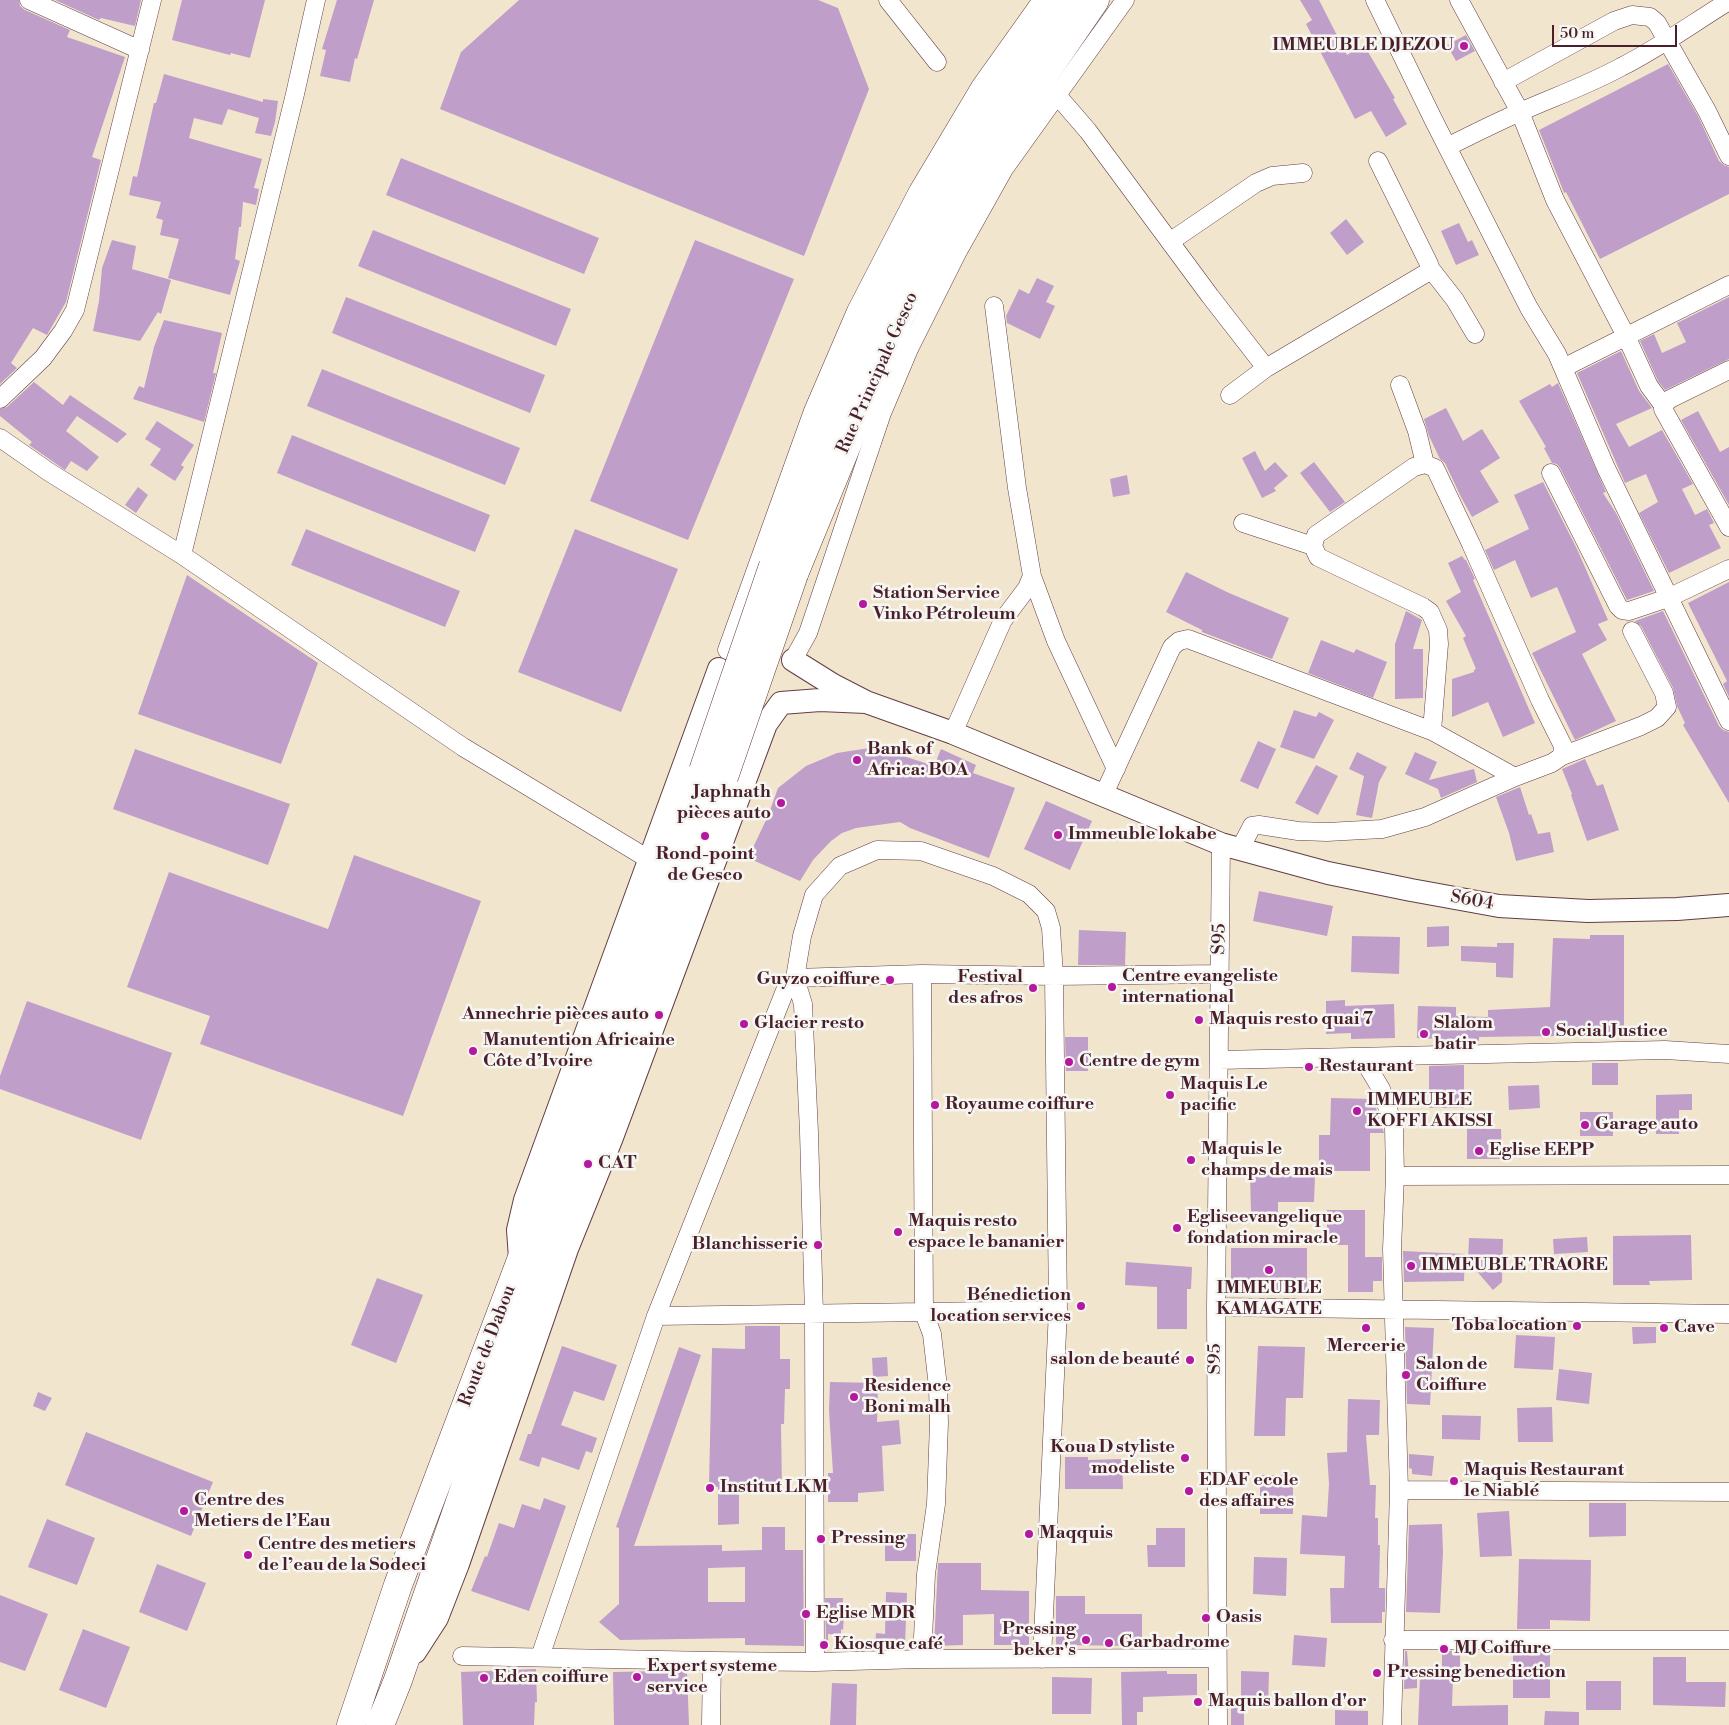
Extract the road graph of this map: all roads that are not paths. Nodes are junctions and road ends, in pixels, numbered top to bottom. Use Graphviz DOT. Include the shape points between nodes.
graph roads {
  1 [pos="29,0"];
  2 [pos="152,0"];
  3 [pos="316,0"];
  4 [pos="888,0"];
  5 [pos="1042,0"];
  6 [pos="1064,0"];
  7 [pos="1095,0"];
  8 [pos="1125,0"];
  9 [pos="1375,0"];
  10 [pos="1459,0"];
  11 [pos="1729,1"];
  12 [pos="1667,40"];
  13 [pos="140,50"];
  14 [pos="937,62"];
  15 [pos="1503,82"];
  16 [pos="1056,94"];
  17 [pos="1520,112"];
  18 [pos="1447,147"];
  19 [pos="1729,156"];
  20 [pos="1378,161"];
  21 [pos="1303,173"];
  22 [pos="1170,241"];
  23 [pos="1430,268"];
  24 [pos="1729,285"];
  25 [pos="994,306"];
  26 [pos="1475,334"];
  27 [pos="1626,336"];
  28 [pos="1266,368"];
  29 [pos="1563,368"];
  30 [pos="1729,370"];
  31 [pos="1400,385"];
  32 [pos="1230,395"];
  33 [pos="0,399"];
  34 [pos="1663,405"];
  35 [pos="0,438"];
  36 [pos="1426,464"];
  37 [pos="1551,473"];
  38 [pos="1243,523"];
  39 [pos="1729,527"];
  40 [pos="1313,546"];
  41 [pos="182,555"];
  42 [pos="1729,569"];
  43 [pos="783,570"];
  44 [pos="1032,576"];
  45 [pos="1668,598"];
  46 [pos="1632,631"];
  47 [pos="723,659"];
  48 [pos="793,660"];
  49 [pos="781,702"];
  50 [pos="866,702"];
  51 [pos="1729,720"];
  52 [pos="1432,731"];
  53 [pos="953,733"];
  54 [pos="1562,756"];
  55 [pos="1116,769"];
  56 [pos="1515,777"];
  57 [pos="1102,796"];
  58 [pos="1231,847"];
  59 [pos="650,860"];
  60 [pos="1729,905"];
  61 [pos="641,973"];
  62 [pos="922,974"];
  63 [pos="1219,974"];
  64 [pos="1054,976"];
  65 [pos="795,978"];
  66 [pos="1729,1054"];
  67 [pos="1362,1057"];
  68 [pos="1219,1060"];
  69 [pos="1729,1175"];
  70 [pos="1394,1176"];
  71 [pos="520,1258"];
  72 [pos="1216,1308"];
  73 [pos="1058,1310"];
  74 [pos="1394,1310"];
  75 [pos="924,1313"];
  76 [pos="1729,1314"];
  77 [pos="814,1315"];
  78 [pos="656,1316"];
  79 [pos="1399,1490"];
  80 [pos="1729,1492"];
  81 [pos="1394,1640"];
  82 [pos="1729,1640"];
  83 [pos="462,1656"];
  84 [pos="540,1657"];
  85 [pos="1217,1658"];
  86 [pos="922,1659"];
  87 [pos="1042,1659"];
  88 [pos="712,1661"];
  89 [pos="815,1662"];
  90 [pos="398,1680"];
  91 [pos="351,1725"];
  92 [pos="380,1725"];
  93 [pos="711,1725"];
  94 [pos="1218,1725"];
  95 [pos="1392,1725"];
  1 -- 13 [label="street"];
  2 -- 13 [label="street"];
  3 -- 41 [label="street"];
  4 -- 14 [label="street"];
  5 -- 47 [label="street" via="980,87 918,191 856,311 813,412"];
  6 -- 43 [label="main road, Rue Principale Gesco" via="992,105 905,258 858,356"];
  7 -- 43 [label="main road, Rue Principale Gesco" via="985,163 900,316"];
  8 -- 16 [label="street"];
  9 -- 18 [label="street"];
  10 -- 15 [label="street"];
  11 -- 12 [label="street"];
  12 -- 15 [label="street" via="1650,17 1632,15 1614,21"];
  12 -- 17 [label="street" via="1620,68"];
  12 -- 19 [label="street"];
  13 -- 33 [label="street" via="75,310 43,358"];
  15 -- 17 [label="street"];
  16 -- 22 [label="street" via="1088,131"];
  16 -- 48 [label="street" via="1004,170 958,251 909,349 882,412 808,633"];
  17 -- 18 [label="street"];
  17 -- 27 [label="street" via="1555,200"];
  18 -- 29 [label="street"];
  20 -- 23 [label="street"];
  21 -- 22 [label="street" via="1272,176 1256,183"];
  22 -- 28 [label="street"];
  23 -- 26 [label="street" via="1455,300"];
  23 -- 28 [label="street"];
  24 -- 27 [label="street"];
  25 -- 44 [label="street" via="1017,488"];
  27 -- 29 [label="street"];
  27 -- 34 [label="street" via="1649,386"];
  28 -- 32 [label="street"];
  29 -- 45 [label="street"];
  30 -- 34 [label="street"];
  31 -- 36 [label="street"];
  34 -- 39 [label="street"];
  35 -- 41 [label="street"];
  36 -- 40 [label="street" via="1414,467 1316,535"];
  36 -- 54 [label="street" via="1435,468 1471,544 1563,746"];
  37 -- 45 [label="street" via="1618,606 1629,611"];
  38 -- 40 [label="street"];
  40 -- 52 [label="street" via="1318,557 1430,612 1438,630 1439,644"];
  41 -- 59 [label="street" via="463,747"];
  42 -- 45 [label="street"];
  43 -- 61 [label="main road, Rue Principale Gesco, bridge" via="714,774"];
  44 -- 53 [label="street" via="1003,620"];
  44 -- 55 [label="street" via="1056,641"];
  45 -- 51 [label="street"];
  46 -- 54 [label="street" via="1668,707 1649,722"];
  47 -- 48 [label="street" via="735,642 757,634 779,641"];
  47 -- 49 [label="street" via="720,681 734,702 757,710"];
  47 -- 59 [label="street"];
  48 -- 49 [label="street" via="796,671 794,683"];
  48 -- 50 [label="street"];
  49 -- 50 [label="street"];
  49 -- 90 [label="street" via="766,724 568,1248 437,1618"];
  50 -- 53 [label="street, S604"];
  52 -- 55 [label="street" via="1188,639 1172,647"];
  52 -- 56 [label="street"];
  53 -- 57 [label="street, S604"];
  54 -- 56 [label="street"];
  55 -- 57 [label="street"];
  56 -- 58 [label="street" via="1425,817 1382,829 1327,832 1259,825 1252,826"];
  57 -- 58 [label="street, S604"];
  58 -- 60 [label="street, S604" via="1328,873 1499,906 1588,911 1677,910"];
  58 -- 63 [label="street, S95"];
  59 -- 71 [label="street" via="525,1200 518,1230"];
  61 -- 71 [label="main road, Route de Dabou"];
  61 -- 90 [label="main road, Route de Dabou"];
  62 -- 64 [label="street"];
  62 -- 65 [label="street"];
  62 -- 75 [label="street"];
  63 -- 64 [label="street"];
  63 -- 68 [label="street, S95"];
  64 -- 65 [label="street" via="1052,928 1046,911 1029,894 993,876 921,851 877,850 840,866 814,895 802,936"];
  64 -- 73 [label="street"];
  65 -- 77 [label="street" via="803,1004"];
  65 -- 78 [label="street" via="786,988"];
  66 -- 67 [label="street" via="1665,1050"];
  67 -- 68 [label="street"];
  67 -- 70 [label="street" via="1381,1089 1394,1127"];
  68 -- 72 [label="street, S95"];
  69 -- 70 [label="street"];
  70 -- 74 [label="street"];
  71 -- 91 [label="main road, Route de Dabou" via="398,1585"];
  72 -- 74 [label="street"];
  72 -- 85 [label="street, S95"];
  73 -- 75 [label="street"];
  73 -- 87 [label="street"];
  74 -- 76 [label="street"];
  74 -- 79 [label="street"];
  75 -- 77 [label="street"];
  75 -- 86 [label="street" via="932,1334 939,1423 936,1504 926,1574"];
  77 -- 78 [label="street"];
  77 -- 89 [label="street"];
  78 -- 84 [label="street"];
  79 -- 80 [label="street"];
  79 -- 81 [label="street"];
  81 -- 82 [label="street"];
  81 -- 95 [label="street"];
  83 -- 84 [label="street"];
  84 -- 88 [label="street"];
  85 -- 87 [label="street"];
  85 -- 94 [label="street, S95"];
  86 -- 87 [label="street"];
  86 -- 89 [label="street"];
  88 -- 89 [label="street"];
  88 -- 93 [label="street"];
  90 -- 92 [label="main road, Route de Dabou"];
}
